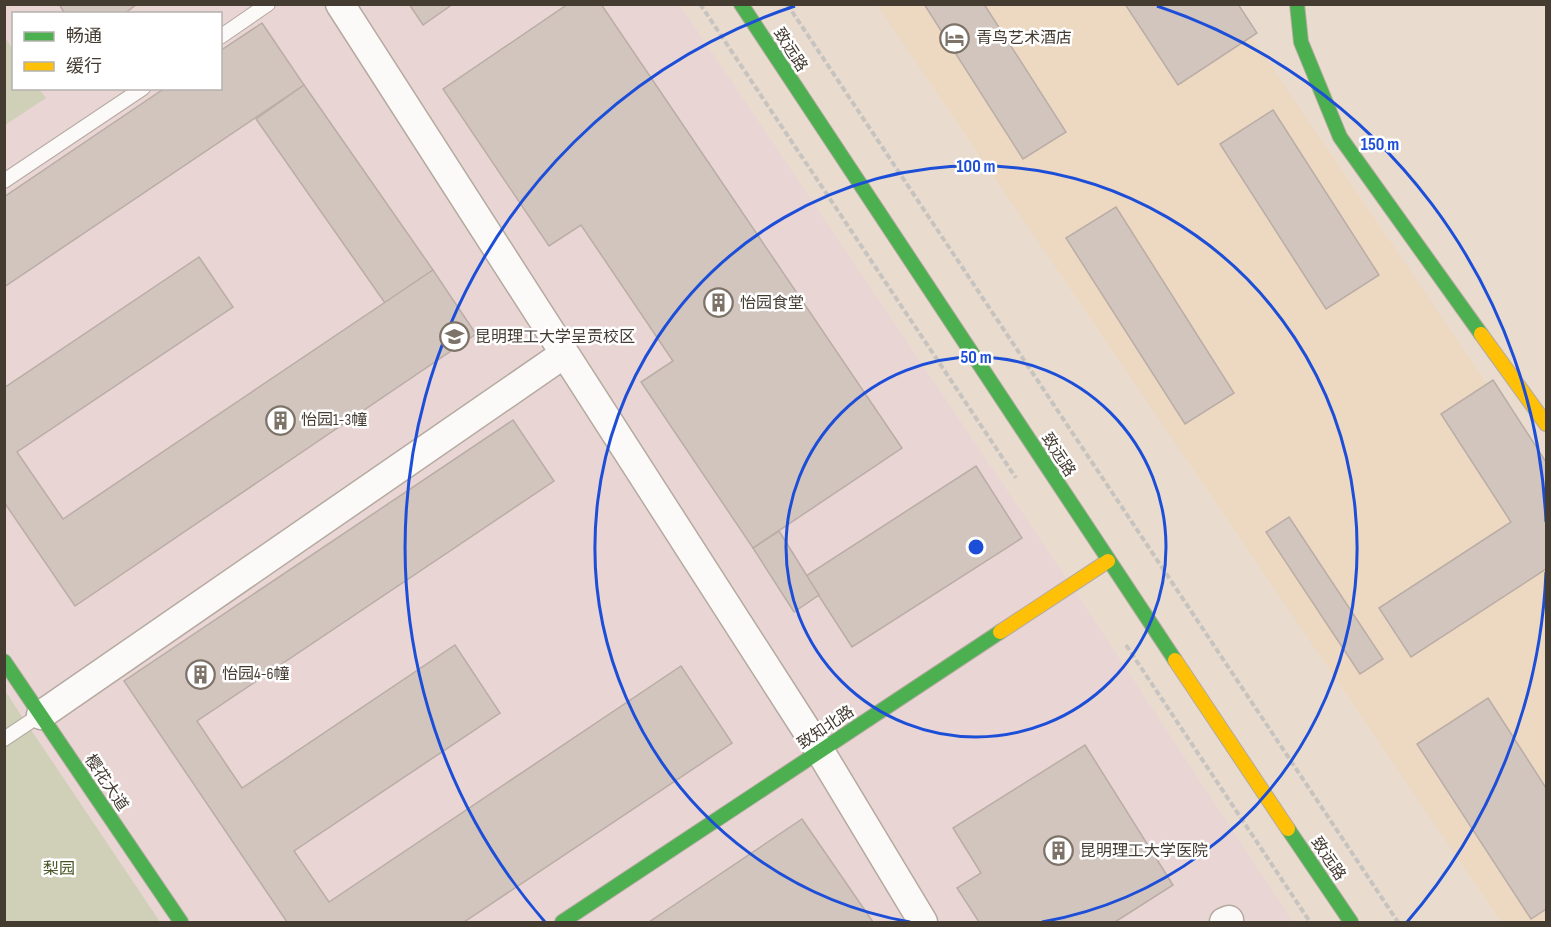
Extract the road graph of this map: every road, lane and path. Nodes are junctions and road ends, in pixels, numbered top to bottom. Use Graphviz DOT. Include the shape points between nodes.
graph roads {
  1 [pos="268,4"];
  2 [pos="340,4"];
  3 [pos="700,4"];
  4 [pos="741,4"];
  5 [pos="787,4"];
  6 [pos="1297,4"];
  7 [pos="222,36"];
  8 [pos="140,90"];
  9 [pos="4,181"];
  10 [pos="564,354"];
  11 [pos="1546,424"];
  12 [pos="1016,479"];
  13 [pos="1108,561"];
  14 [pos="1121,637"];
  15 [pos="4,661"];
  16 [pos="41,715"];
  17 [pos="4,739"];
  18 [pos="820,752"];
  19 [pos="181,922"];
  20 [pos="562,922"];
  21 [pos="923,922"];
  22 [pos="1310,922"];
  23 [pos="1351,922"];
  24 [pos="1398,922"];
  1 -- 7 [label="lane"];
  2 -- 10 [label="street"];
  3 -- 12 [label="path"];
  4 -- 13 [label="street, 致远路"];
  5 -- 24 [label="path"];
  6 -- 11 [label="street" via="1301,42 1340,137"];
  8 -- 9 [label="lane"];
  10 -- 16 [label="street"];
  10 -- 18 [label="street"];
  13 -- 18 [label="street, 致知北路"];
  13 -- 23 [label="street, 致远路"];
  14 -- 22 [label="path"];
  15 -- 16 [label="street, 樱花大道"];
  16 -- 17 [label="lane"];
  16 -- 19 [label="street, 樱花大道"];
  18 -- 20 [label="street, 致知北路"];
  18 -- 21 [label="street"];
}
